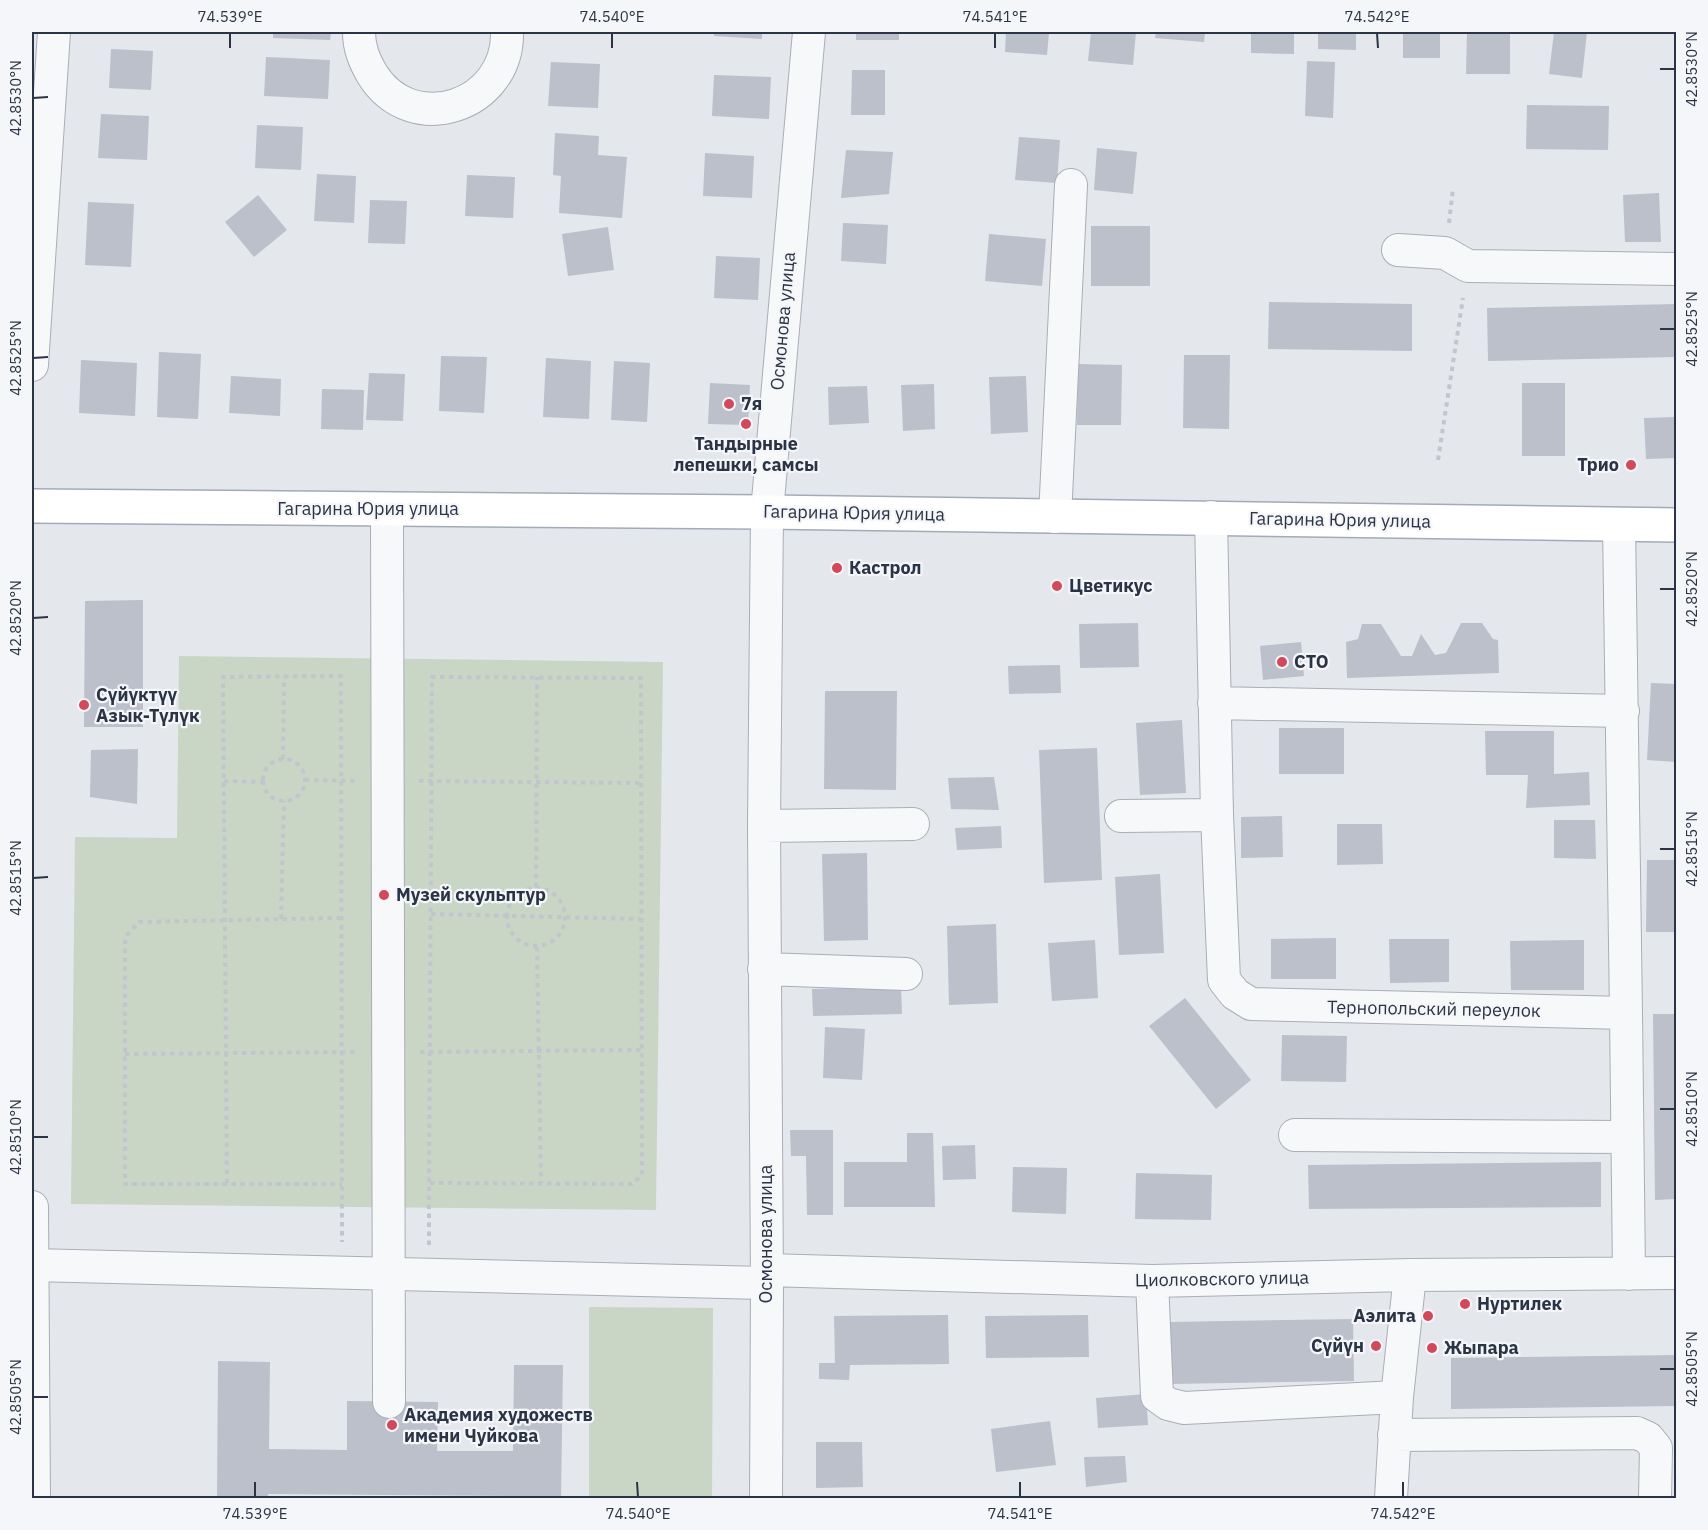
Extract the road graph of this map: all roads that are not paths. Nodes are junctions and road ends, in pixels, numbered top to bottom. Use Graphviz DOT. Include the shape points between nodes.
graph roads {
  1 [pos="54,32"];
  2 [pos="358,32"];
  3 [pos="507,32"];
  4 [pos="809,32"];
  5 [pos="1071,185"];
  6 [pos="1398,250"];
  7 [pos="1677,269"];
  8 [pos="32,365"];
  9 [pos="32,506"];
  10 [pos="387,509"];
  11 [pos="767,512"];
  12 [pos="1055,516"];
  13 [pos="1210,518"];
  14 [pos="1619,524"];
  15 [pos="1677,525"];
  16 [pos="1214,703"];
  17 [pos="1623,711"];
  18 [pos="1216,815"];
  19 [pos="1121,816"];
  20 [pos="913,824"];
  21 [pos="764,826"];
  22 [pos="764,969"];
  23 [pos="906,974"];
  24 [pos="1626,1014"];
  25 [pos="1295,1135"];
  26 [pos="1627,1137"];
  27 [pos="32,1207"];
  28 [pos="32,1265"];
  29 [pos="389,1274"];
  30 [pos="1629,1274"];
  31 [pos="1677,1274"];
  32 [pos="1410,1275"];
  33 [pos="767,1276"];
  34 [pos="1152,1281"];
  35 [pos="1396,1397"];
  36 [pos="388,1402"];
  37 [pos="1394,1435"];
  38 [pos="34,1498"];
  39 [pos="766,1498"];
  40 [pos="1391,1498"];
  41 [pos="1655,1498"];
  1 -- 8 [label="street"];
  2 -- 3 [label="street" via="362,58 381,88 402,103 431,110 457,106 491,82 504,59"];
  4 -- 11 [label="street, Осмонова улица"];
  5 -- 12 [label="street"];
  6 -- 7 [label="street" via="1445,253 1468,266"];
  9 -- 10 [label="main road, Гагарина Юрия улица"];
  10 -- 11 [label="main road, Гагарина Юрия улица"];
  10 -- 29 [label="street"];
  11 -- 12 [label="main road, Гагарина Юрия улица"];
  11 -- 21 [label="street, Осмонова улица"];
  12 -- 13 [label="main road, Гагарина Юрия улица"];
  13 -- 14 [label="main road, Гагарина Юрия улица"];
  13 -- 16 [label="street, Тернопольский переулок"];
  14 -- 15 [label="main road, Гагарина Юрия улица"];
  14 -- 17 [label="street"];
  16 -- 17 [label="street"];
  16 -- 18 [label="street, Тернопольский переулок"];
  17 -- 24 [label="street"];
  18 -- 19 [label="street"];
  18 -- 24 [label="street, Тернопольский переулок" via="1224,980 1235,994 1251,1004"];
  20 -- 21 [label="street"];
  21 -- 22 [label="street, Осмонова улица"];
  22 -- 23 [label="street"];
  22 -- 33 [label="street, Осмонова улица"];
  24 -- 26 [label="street"];
  25 -- 26 [label="street"];
  26 -- 30 [label="street"];
  27 -- 28 [label="street"];
  28 -- 29 [label="street, Циолковского улица"];
  28 -- 38 [label="street"];
  29 -- 33 [label="street, Циолковского улица"];
  29 -- 36 [label="street"];
  30 -- 31 [label="street, Циолковского улица"];
  30 -- 32 [label="street, Циолковского улица"];
  32 -- 34 [label="street, Циолковского улица"];
  32 -- 35 [label="street"];
  33 -- 34 [label="street, Циолковского улица"];
  33 -- 39 [label="street, Осмонова улица"];
  34 -- 35 [label="street" via="1157,1396 1168,1404 1184,1407"];
  35 -- 37 [label="street"];
  37 -- 40 [label="street"];
  37 -- 41 [label="street" via="1637,1433 1656,1448"];
}
